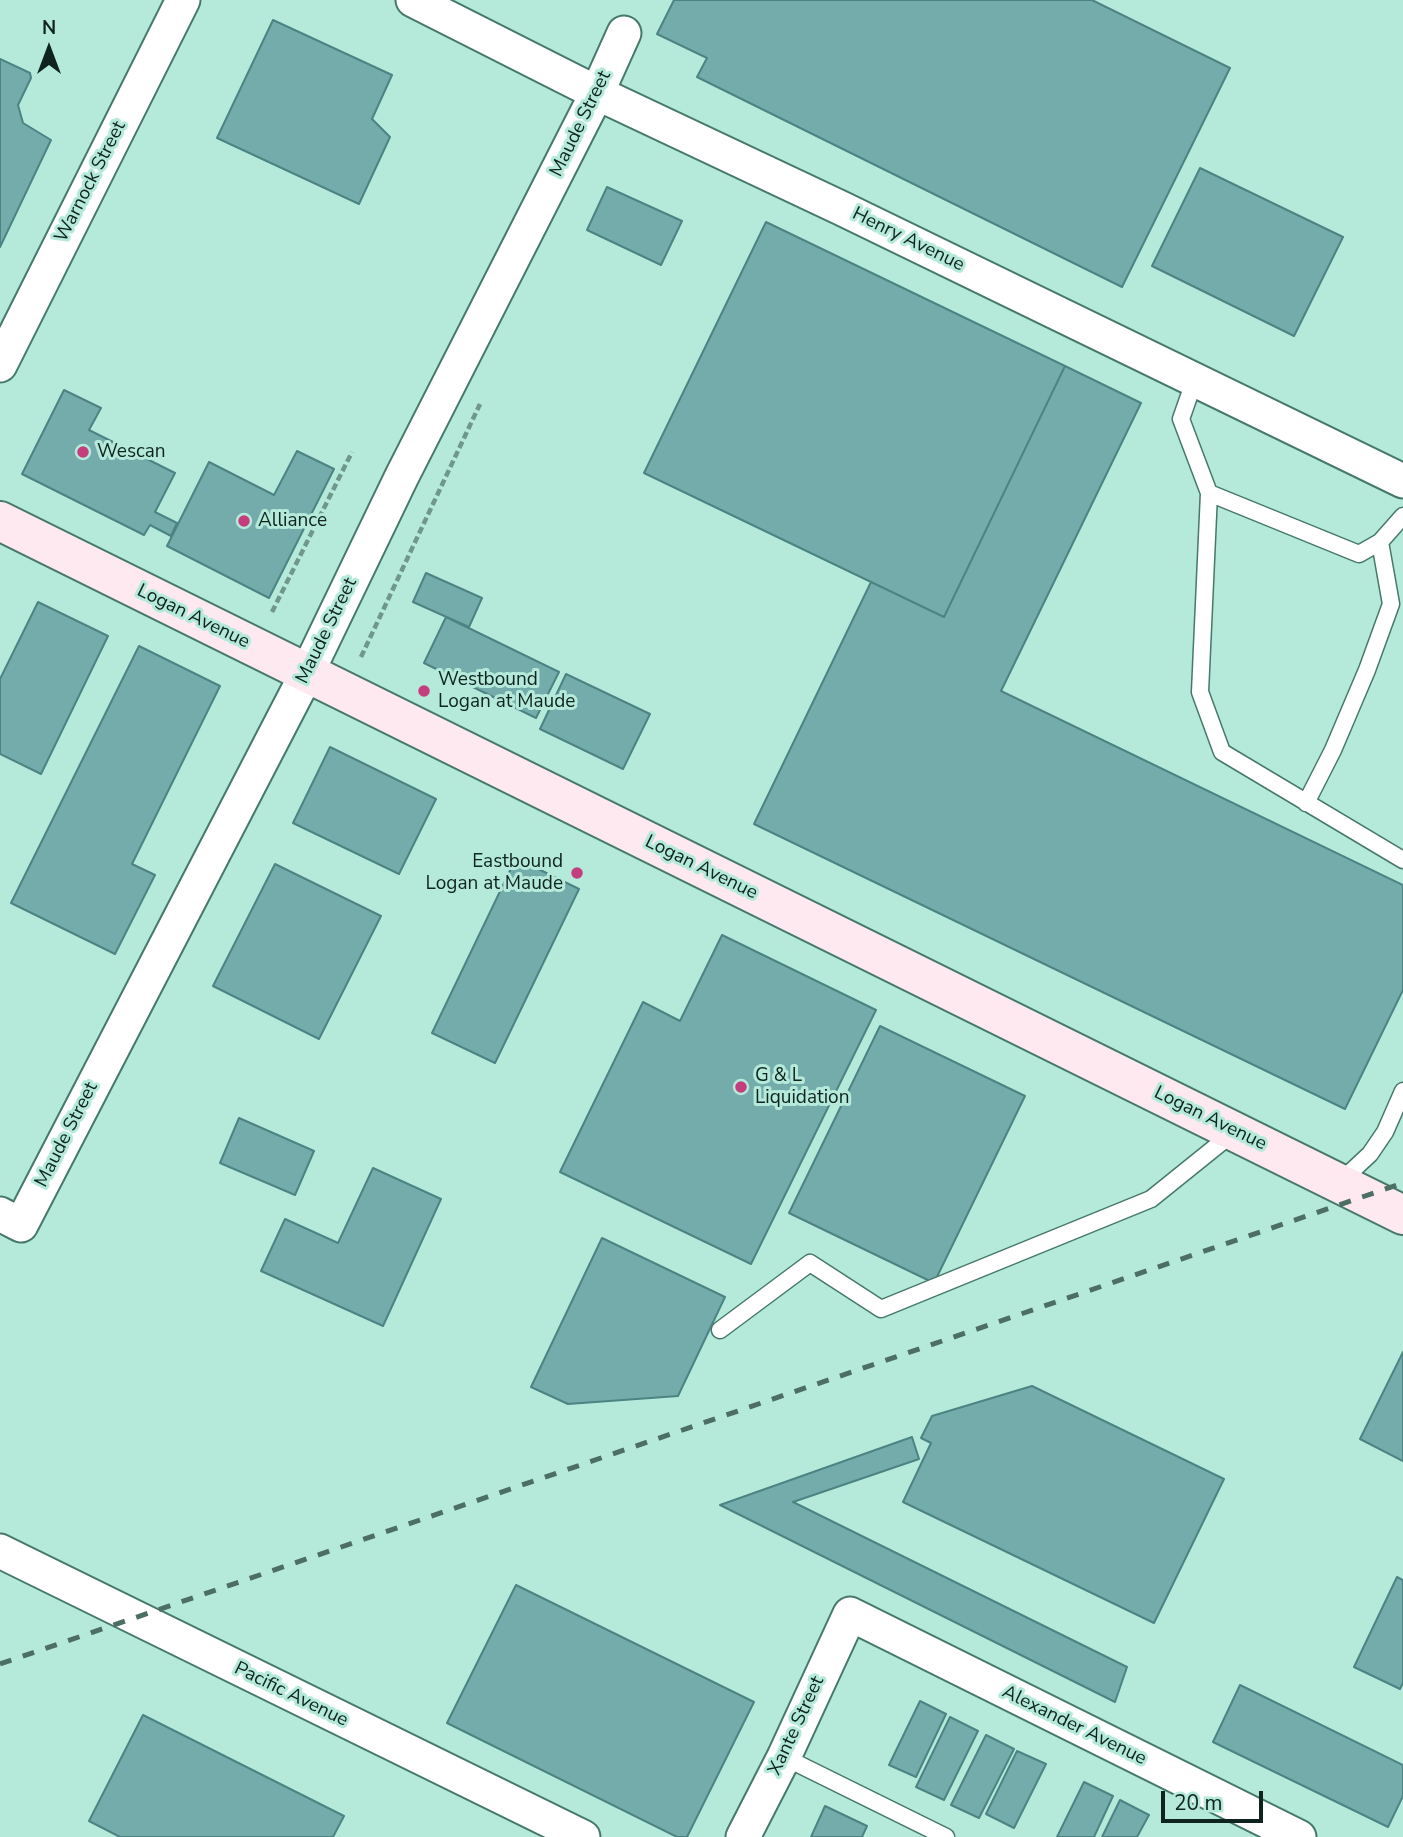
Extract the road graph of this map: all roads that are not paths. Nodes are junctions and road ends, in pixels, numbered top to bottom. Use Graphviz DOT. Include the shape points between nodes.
graph roads {
  1 [pos="183,0"];
  2 [pos="413,0"];
  3 [pos="624,33"];
  4 [pos="597,93"];
  5 [pos="0,365"];
  6 [pos="1195,379"];
  7 [pos="1403,481"];
  8 [pos="1209,493"];
  9 [pos="1403,516"];
  10 [pos="0,521"];
  11 [pos="1380,542"];
  12 [pos="307,673"];
  13 [pos="1306,803"];
  14 [pos="1403,860"];
  15 [pos="1403,1091"];
  16 [pos="1234,1132"];
  17 [pos="1339,1183"];
  18 [pos="1403,1215"];
  19 [pos="10,1220"];
  20 [pos="720,1329"];
  21 [pos="0,1551"];
  22 [pos="850,1614"];
  23 [pos="784,1757"];
  24 [pos="583,1837"];
  25 [pos="743,1837"];
  26 [pos="946,1837"];
  27 [pos="1299,1837"];
  1 -- 5 [label="street, Warnock Street"];
  2 -- 4 [label="street, Henry Avenue"];
  3 -- 4 [label="street, Maude Street"];
  4 -- 6 [label="street, Henry Avenue"];
  4 -- 12 [label="street, Maude Street"];
  6 -- 7 [label="street, Henry Avenue"];
  6 -- 8 [label="lane" via="1181,419"];
  8 -- 11 [label="lane" via="1359,554"];
  8 -- 13 [label="lane" via="1200,692 1222,752"];
  9 -- 11 [label="lane"];
  10 -- 12 [label="main road, Logan Avenue"];
  11 -- 13 [label="lane" via="1391,604 1347,716"];
  12 -- 16 [label="main road, Logan Avenue"];
  12 -- 19 [label="street, Maude Street"];
  13 -- 14 [label="lane"];
  15 -- 17 [label="lane" via="1370,1154"];
  16 -- 17 [label="main road, Logan Avenue"];
  16 -- 20 [label="lane" via="1151,1199 881,1309 810,1263"];
  17 -- 18 [label="main road, Logan Avenue"];
  21 -- 24 [label="street, Pacific Avenue"];
  22 -- 23 [label="street, Xante Street"];
  22 -- 27 [label="street, Alexander Avenue"];
  23 -- 25 [label="street, Xante Street"];
  23 -- 26 [label="lane"];
}
